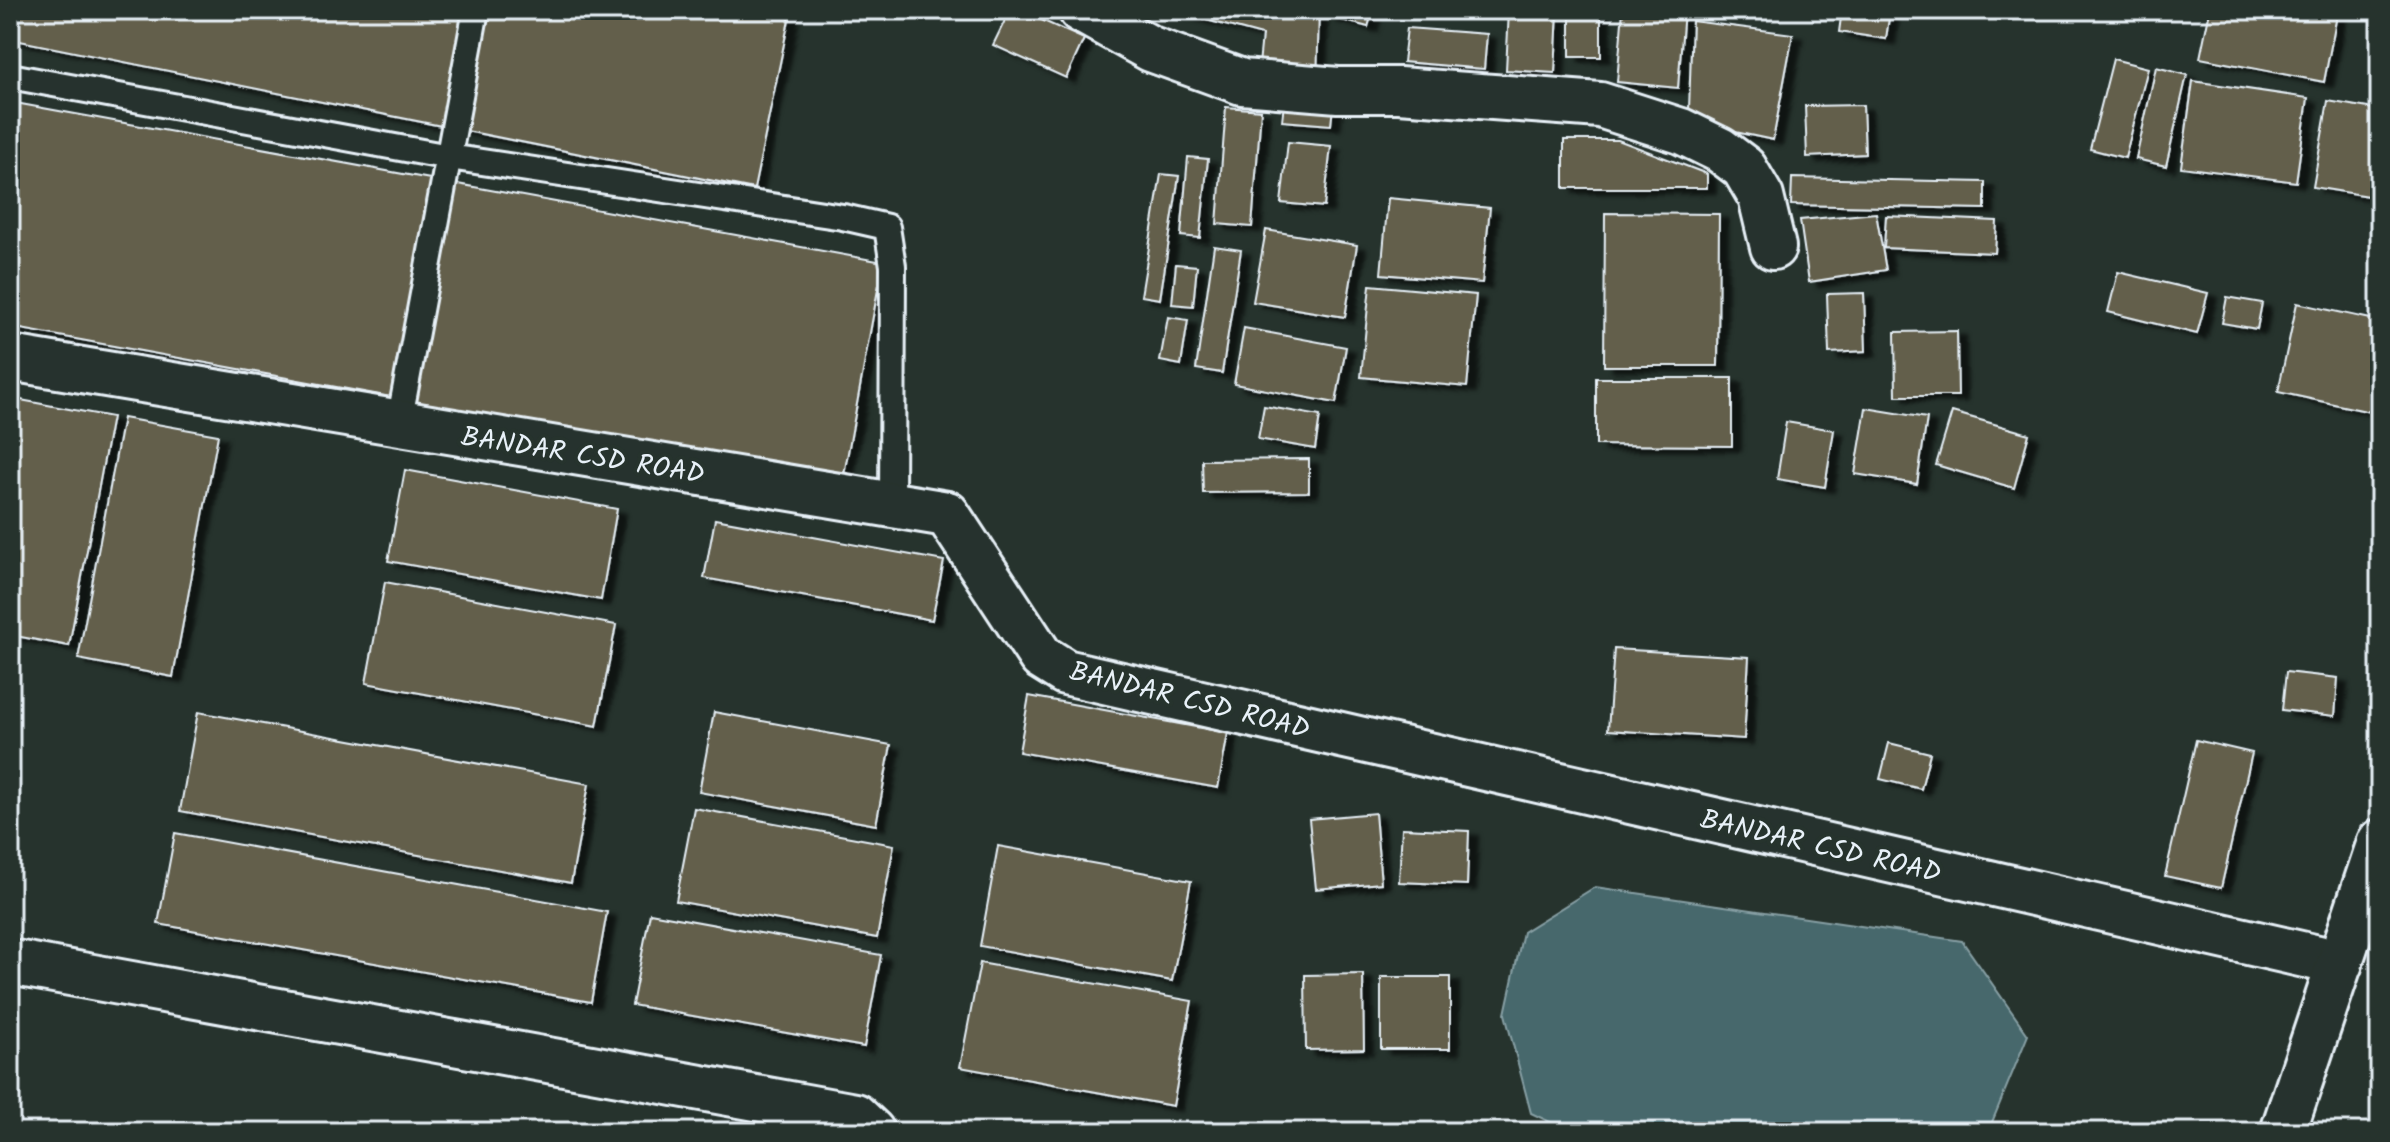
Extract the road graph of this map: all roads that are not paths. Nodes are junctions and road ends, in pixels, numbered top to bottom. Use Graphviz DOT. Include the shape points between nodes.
graph roads {
  1 [pos="476,10"];
  2 [pos="1081,10"];
  3 [pos="10,76"];
  4 [pos="449,157"];
  5 [pos="1773,247"];
  6 [pos="10,358"];
  7 [pos="399,423"];
  8 [pos="892,505"];
  9 [pos="2380,842"];
  10 [pos="10,962"];
  11 [pos="2340,963"];
  12 [pos="872,1132"];
  13 [pos="2283,1132"];
  1 -- 4 [label="lane"];
  2 -- 5 [label="street" via="1151,49 1242,82 1600,105 1681,131 1744,168 1761,197"];
  3 -- 4 [label="lane"];
  4 -- 7 [label="lane"];
  4 -- 8 [label="lane" via="887,227 893,266"];
  6 -- 7 [label="street, BANDAR CSD ROAD"];
  7 -- 8 [label="street, BANDAR CSD ROAD"];
  8 -- 11 [label="street, BANDAR CSD ROAD" via="947,514 1041,657 1065,672"];
  9 -- 11 [label="street"];
  10 -- 12 [label="street" via="855,1116"];
  11 -- 13 [label="street"];
}
